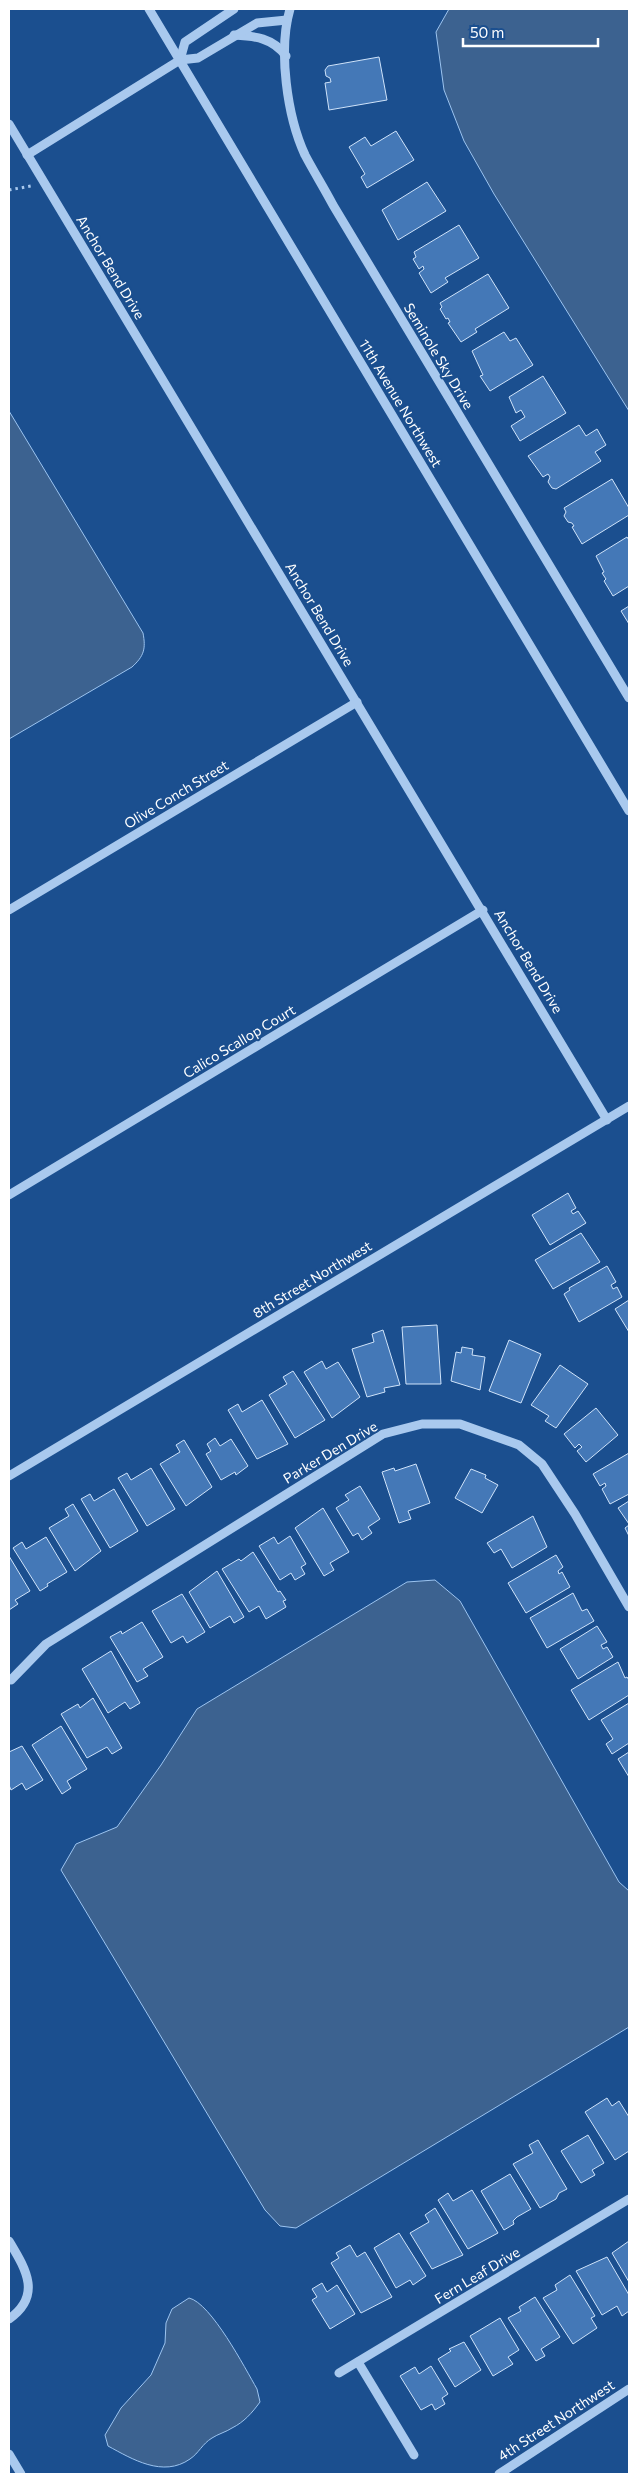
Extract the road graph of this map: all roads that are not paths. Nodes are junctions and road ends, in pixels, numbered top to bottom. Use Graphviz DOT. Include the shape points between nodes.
graph roads {
  1 [pos="149,9"];
  2 [pos="234,9"];
  3 [pos="290,9"];
  4 [pos="287,20"];
  5 [pos="234,35"];
  6 [pos="286,56"];
  7 [pos="180,60"];
  8 [pos="9,124"];
  9 [pos="28,155"];
  10 [pos="629,698"];
  11 [pos="357,702"];
  12 [pos="629,811"];
  13 [pos="9,910"];
  14 [pos="483,910"];
  15 [pos="629,1106"];
  16 [pos="607,1120"];
  17 [pos="9,1195"];
  18 [pos="9,1476"];
  19 [pos="629,1607"];
  20 [pos="11,1680"];
  21 [pos="629,2199"];
  22 [pos="9,2241"];
  23 [pos="9,2319"];
  24 [pos="358,2362"];
  25 [pos="339,2373"];
  26 [pos="629,2389"];
  27 [pos="9,2454"];
  28 [pos="414,2454"];
  29 [pos="21,2474"];
  30 [pos="499,2474"];
  1 -- 7 [label="street, 11th Avenue Northwest"];
  2 -- 7 [label="street" via="185,42"];
  3 -- 4 [label="street, Seminole Sky Drive"];
  4 -- 5 [label="street" via="257,23"];
  4 -- 6 [label="street, Seminole Sky Drive"];
  5 -- 6 [label="street" via="263,38"];
  5 -- 7 [label="street" via="198,58"];
  6 -- 10 [label="street, Seminole Sky Drive" via="289,105 304,153"];
  7 -- 9 [label="street"];
  7 -- 12 [label="street, 11th Avenue Northwest"];
  8 -- 9 [label="street, Anchor Bend Drive"];
  9 -- 11 [label="street, Anchor Bend Drive"];
  11 -- 13 [label="street, Olive Conch Street"];
  11 -- 14 [label="street, Anchor Bend Drive"];
  14 -- 16 [label="street, Anchor Bend Drive"];
  14 -- 17 [label="street, Calico Scallop Court"];
  15 -- 16 [label="street, 8th Street Northwest"];
  16 -- 18 [label="street, 8th Street Northwest"];
  19 -- 20 [label="street, Parker Den Drive" via="542,1464 519,1445 487,1432 460,1424 422,1424 383,1434 46,1644"];
  21 -- 24 [label="street, Fern Leaf Drive"];
  22 -- 23 [label="street" via="29,2283 24,2301"];
  24 -- 25 [label="street, Fern Leaf Drive"];
  24 -- 28 [label="street"];
  26 -- 30 [label="street, 4th Street Northwest"];
  27 -- 29 [label="street"];
}
